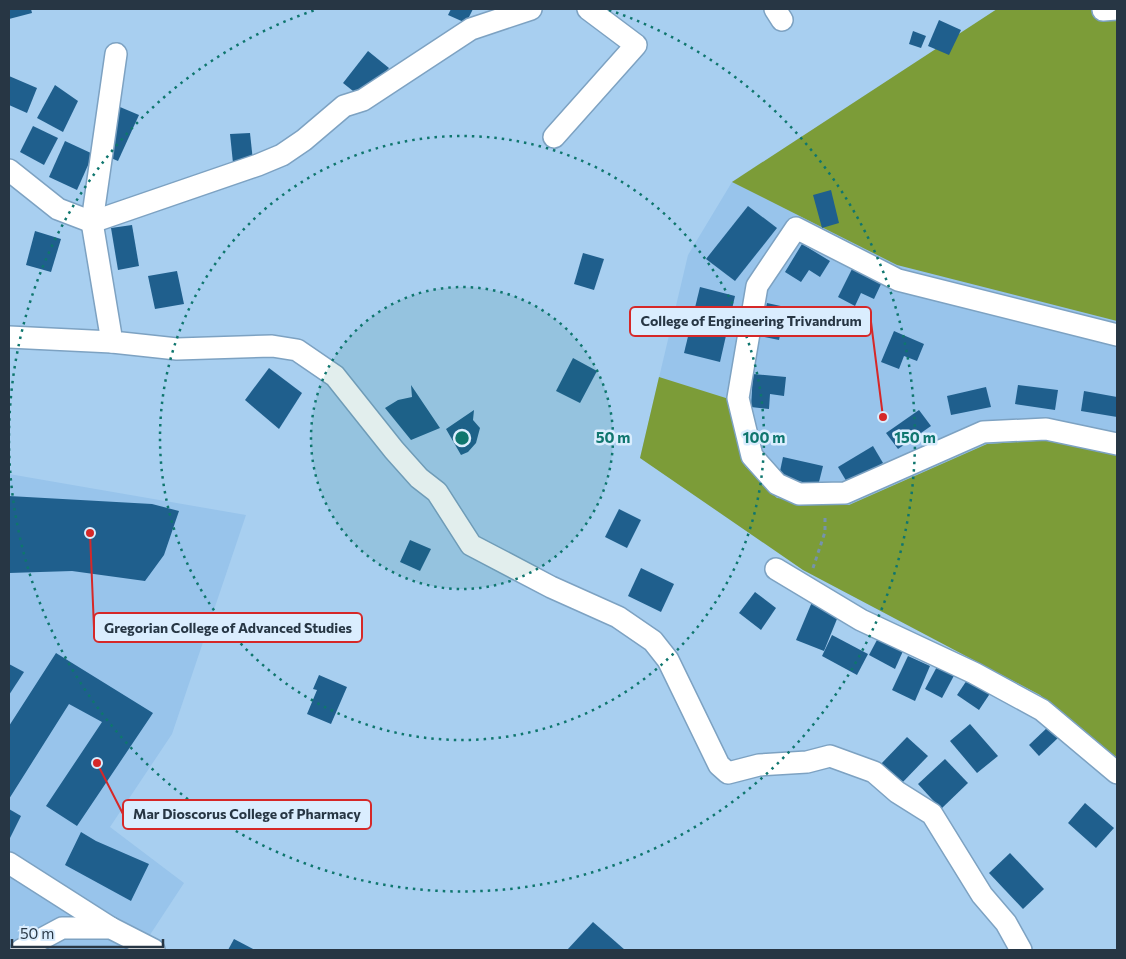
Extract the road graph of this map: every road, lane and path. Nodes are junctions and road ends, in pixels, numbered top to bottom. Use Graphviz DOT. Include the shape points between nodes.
graph roads {
  1 [pos="531,9"];
  2 [pos="588,9"];
  3 [pos="1103,9"];
  4 [pos="1117,9"];
  5 [pos="116,54"];
  6 [pos="554,137"];
  7 [pos="9,170"];
  8 [pos="92,222"];
  9 [pos="1117,335"];
  10 [pos="9,337"];
  11 [pos="112,342"];
  12 [pos="1117,444"];
  13 [pos="825,494"];
  14 [pos="776,569"];
  15 [pos="806,588"];
  16 [pos="1117,773"];
  17 [pos="9,863"];
  18 [pos="119,932"];
  19 [pos="18,948"];
  20 [pos="154,950"];
  21 [pos="1021,950"];
  1 -- 8 [label="street" via="471,29 364,100 344,106 282,155"];
  2 -- 6 [label="street" via="636,45"];
  3 -- 4 [label="street"];
  5 -- 8 [label="street"];
  7 -- 8 [label="street" via="58,209"];
  8 -- 11 [label="street"];
  9 -- 13 [label="street" via="898,280 796,228 757,286 738,398 752,456 777,484 799,494"];
  10 -- 11 [label="street"];
  11 -- 21 [label="street" via="177,349 272,346 297,350 335,376 394,450 438,492 471,545 618,618 653,641 668,660 719,765 728,773 760,765 807,762 830,756 874,772 897,792 932,814 982,896 1006,923"];
  12 -- 13 [label="street" via="1046,429 983,432 845,493"];
  13 -- 15 [label="path" via="825,532"];
  14 -- 15 [label="street"];
  15 -- 16 [label="street" via="861,620 974,673 1042,710"];
  17 -- 18 [label="street"];
  18 -- 19 [label="street" via="62,928"];
  18 -- 20 [label="street"];
}
